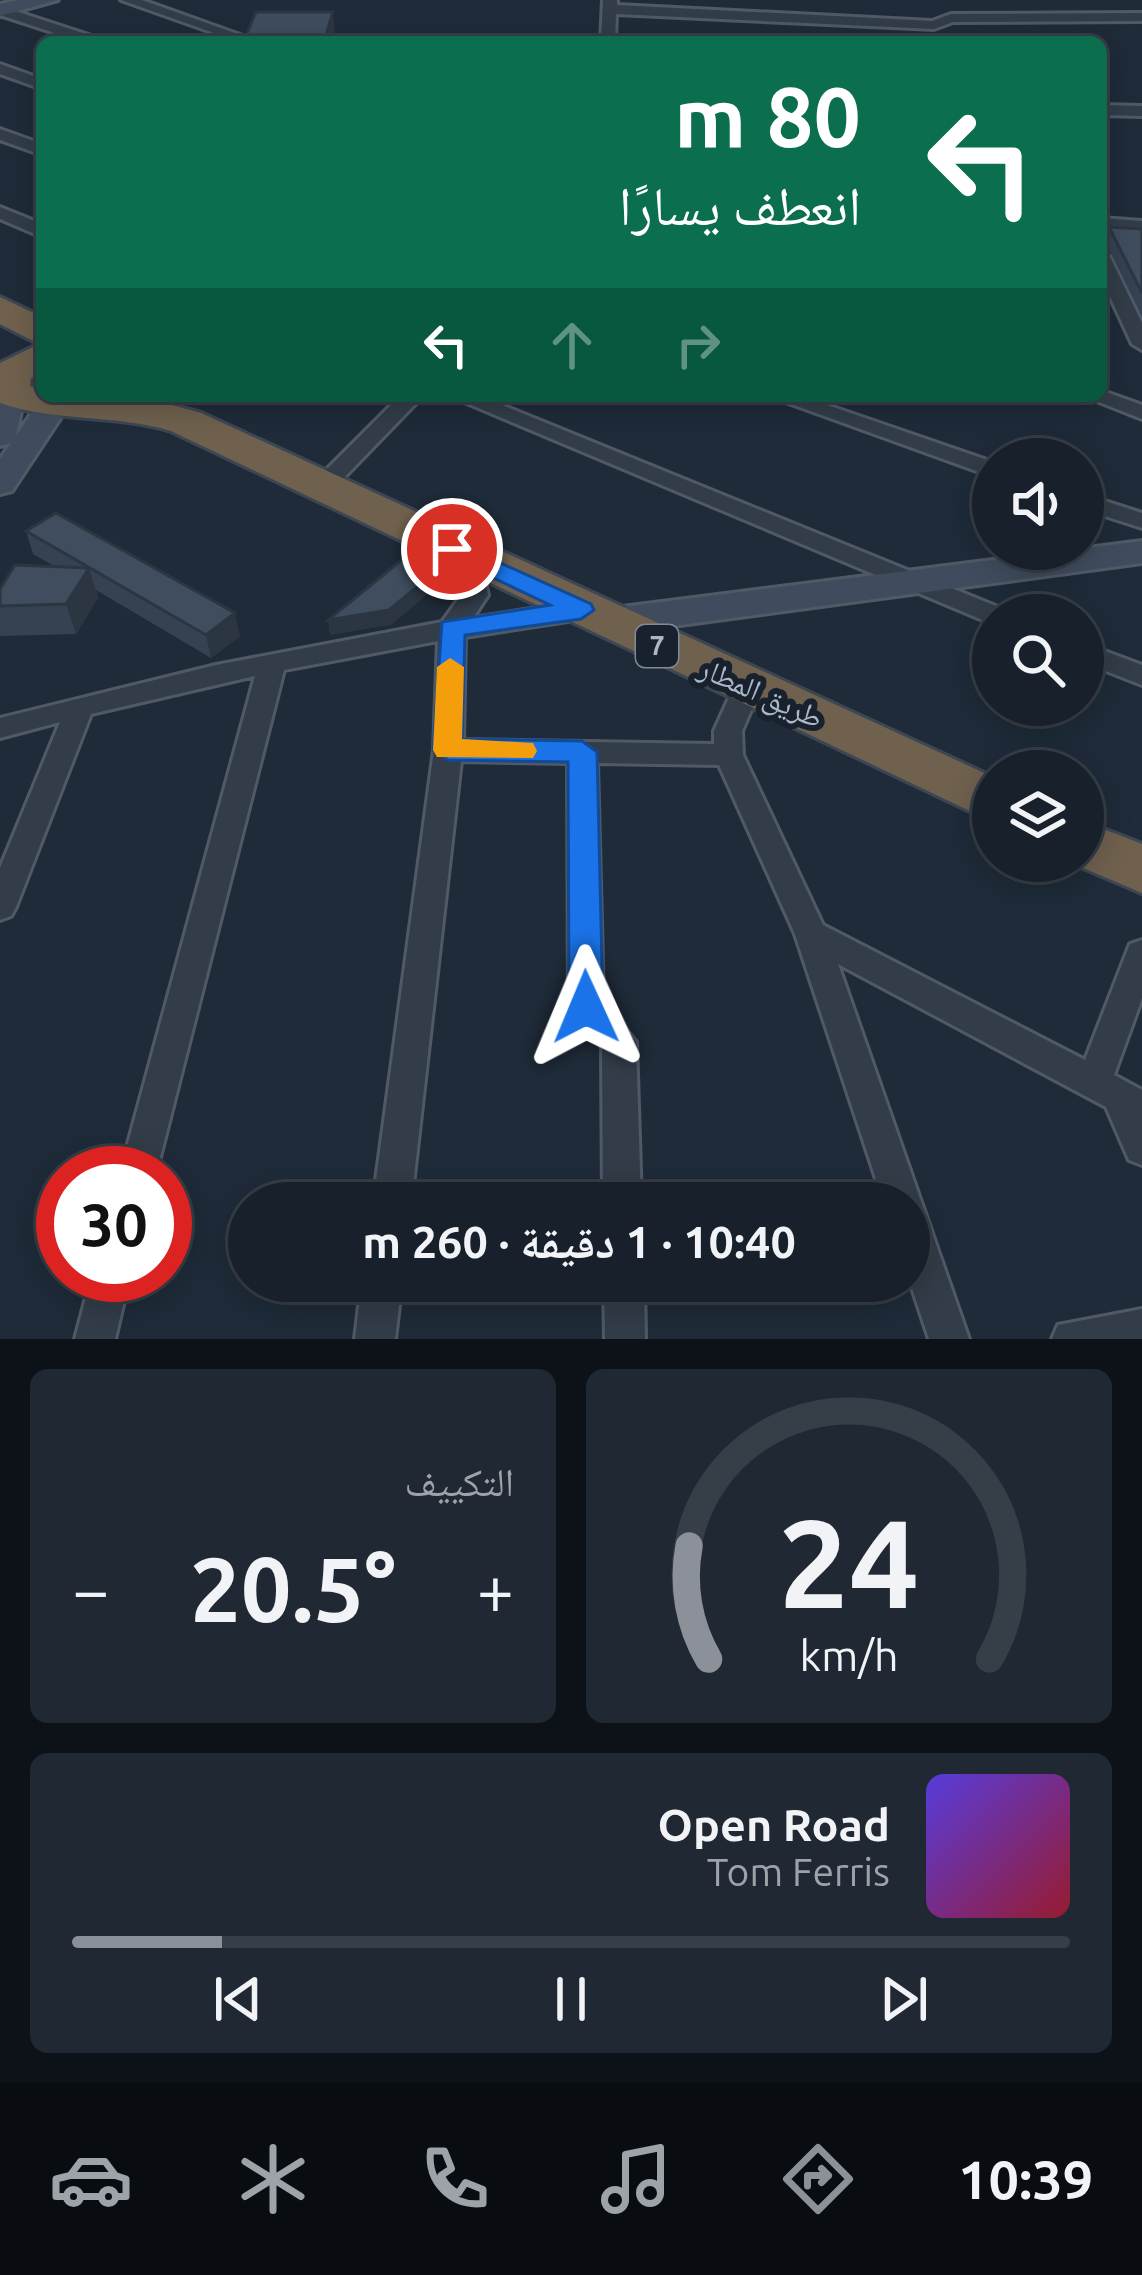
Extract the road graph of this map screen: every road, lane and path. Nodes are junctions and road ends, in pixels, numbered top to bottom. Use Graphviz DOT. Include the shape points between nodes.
graph roads {
  1 [pos="48,0"];
  2 [pos="128,0"];
  3 [pos="610,4"];
  4 [pos="1,5"];
  5 [pos="1142,17"];
  6 [pos="933,33"];
  7 [pos="81,36"];
  8 [pos="236,36"];
  9 [pos="608,36"];
  10 [pos="0,68"];
  11 [pos="36,82"];
  12 [pos="1107,110"];
  13 [pos="1142,111"];
  14 [pos="0,134"];
  15 [pos="36,145"];
  16 [pos="0,212"];
  17 [pos="1107,224"];
  18 [pos="1142,226"];
  19 [pos="36,228"];
  20 [pos="1107,270"];
  21 [pos="0,308"];
  22 [pos="36,330"];
  23 [pos="1142,344"];
  24 [pos="36,358"];
  25 [pos="1107,400"];
  26 [pos="36,401"];
  27 [pos="65,402"];
  28 [pos="88,402"];
  29 [pos="187,402"];
  30 [pos="406,402"];
  31 [pos="476,402"];
  32 [pos="797,402"];
  33 [pos="4,406"];
  34 [pos="1142,412"];
  35 [pos="271,459"];
  36 [pos="972,463"];
  37 [pos="0,484"];
  38 [pos="325,484"];
  39 [pos="1104,508"];
  40 [pos="1142,521"];
  41 [pos="452,549"];
  42 [pos="1142,552"];
  43 [pos="912,581"];
  44 [pos="972,606"];
  45 [pos="594,616"];
  46 [pos="452,628"];
  47 [pos="1104,661"];
  48 [pos="271,667"];
  49 [pos="1142,676"];
  50 [pos="747,687"];
  51 [pos="80,706"];
  52 [pos="0,728"];
  53 [pos="448,750"];
  54 [pos="582,752"];
  55 [pos="729,754"];
  56 [pos="972,791"];
  57 [pos="0,907"];
  58 [pos="811,934"];
  59 [pos="1142,954"];
  60 [pos="1118,1096"];
  61 [pos="145,1146"];
  62 [pos="1142,1148"];
  63 [pos="395,1182"];
  64 [pos="622,1182"];
  65 [pos="896,1182"];
  66 [pos="930,1283"];
  67 [pos="104,1302"];
  68 [pos="379,1302"];
  69 [pos="625,1302"];
  70 [pos="1142,1329"];
  71 [pos="94,1339"];
  72 [pos="375,1339"];
  73 [pos="626,1339"];
  74 [pos="949,1339"];
  75 [pos="1072,1339"];
  1 -- 4 [label="street"];
  2 -- 8 [label="street"];
  3 -- 6 [label="street"];
  3 -- 9 [label="street"];
  4 -- 7 [label="street"];
  5 -- 6 [label="street" via="951,18"];
  10 -- 11 [label="street"];
  12 -- 13 [label="street"];
  14 -- 15 [label="street"];
  16 -- 19 [label="street"];
  17 -- 18 [label="street"];
  20 -- 23 [label="street"];
  21 -- 22 [label="highway"];
  24 -- 33 [label="highway" via="15,369"];
  25 -- 34 [label="street"];
  26 -- 33 [label="highway, طريق المطار"];
  27 -- 37 [label="street"];
  28 -- 35 [label="highway, طريق المطار / 7" via="159,412"];
  29 -- 35 [label="highway, طريق المطار / 7" via="265,444"];
  30 -- 38 [label="street"];
  31 -- 43 [label="street"];
  32 -- 36 [label="street"];
  35 -- 38 [label="highway, طريق المطار / 7"];
  38 -- 41 [label="highway, طريق المطار / 7"];
  39 -- 40 [label="street"];
  41 -- 45 [label="highway, طريق المطار / 7"];
  41 -- 46 [label="street" via="476,584 473,603"];
  42 -- 43 [label="street"];
  43 -- 44 [label="street"];
  43 -- 45 [label="street"];
  45 -- 46 [label="street"];
  45 -- 50 [label="highway, طريق المطار / 7"];
  46 -- 48 [label="street"];
  46 -- 53 [label="street"];
  47 -- 49 [label="street"];
  48 -- 51 [label="street"];
  48 -- 61 [label="street"];
  50 -- 55 [label="street" via="728,731"];
  50 -- 56 [label="highway, طريق المطار / 7"];
  51 -- 52 [label="street"];
  51 -- 57 [label="street"];
  53 -- 54 [label="street"];
  53 -- 63 [label="street"];
  54 -- 55 [label="street"];
  54 -- 64 [label="street" via="586,1007 619,1042"];
  55 -- 58 [label="street"];
  58 -- 60 [label="street"];
  58 -- 65 [label="street"];
  59 -- 60 [label="street"];
  60 -- 62 [label="street"];
  66 -- 74 [label="street"];
  67 -- 71 [label="street"];
  68 -- 72 [label="street"];
  69 -- 73 [label="street"];
  70 -- 75 [label="street"];
}
